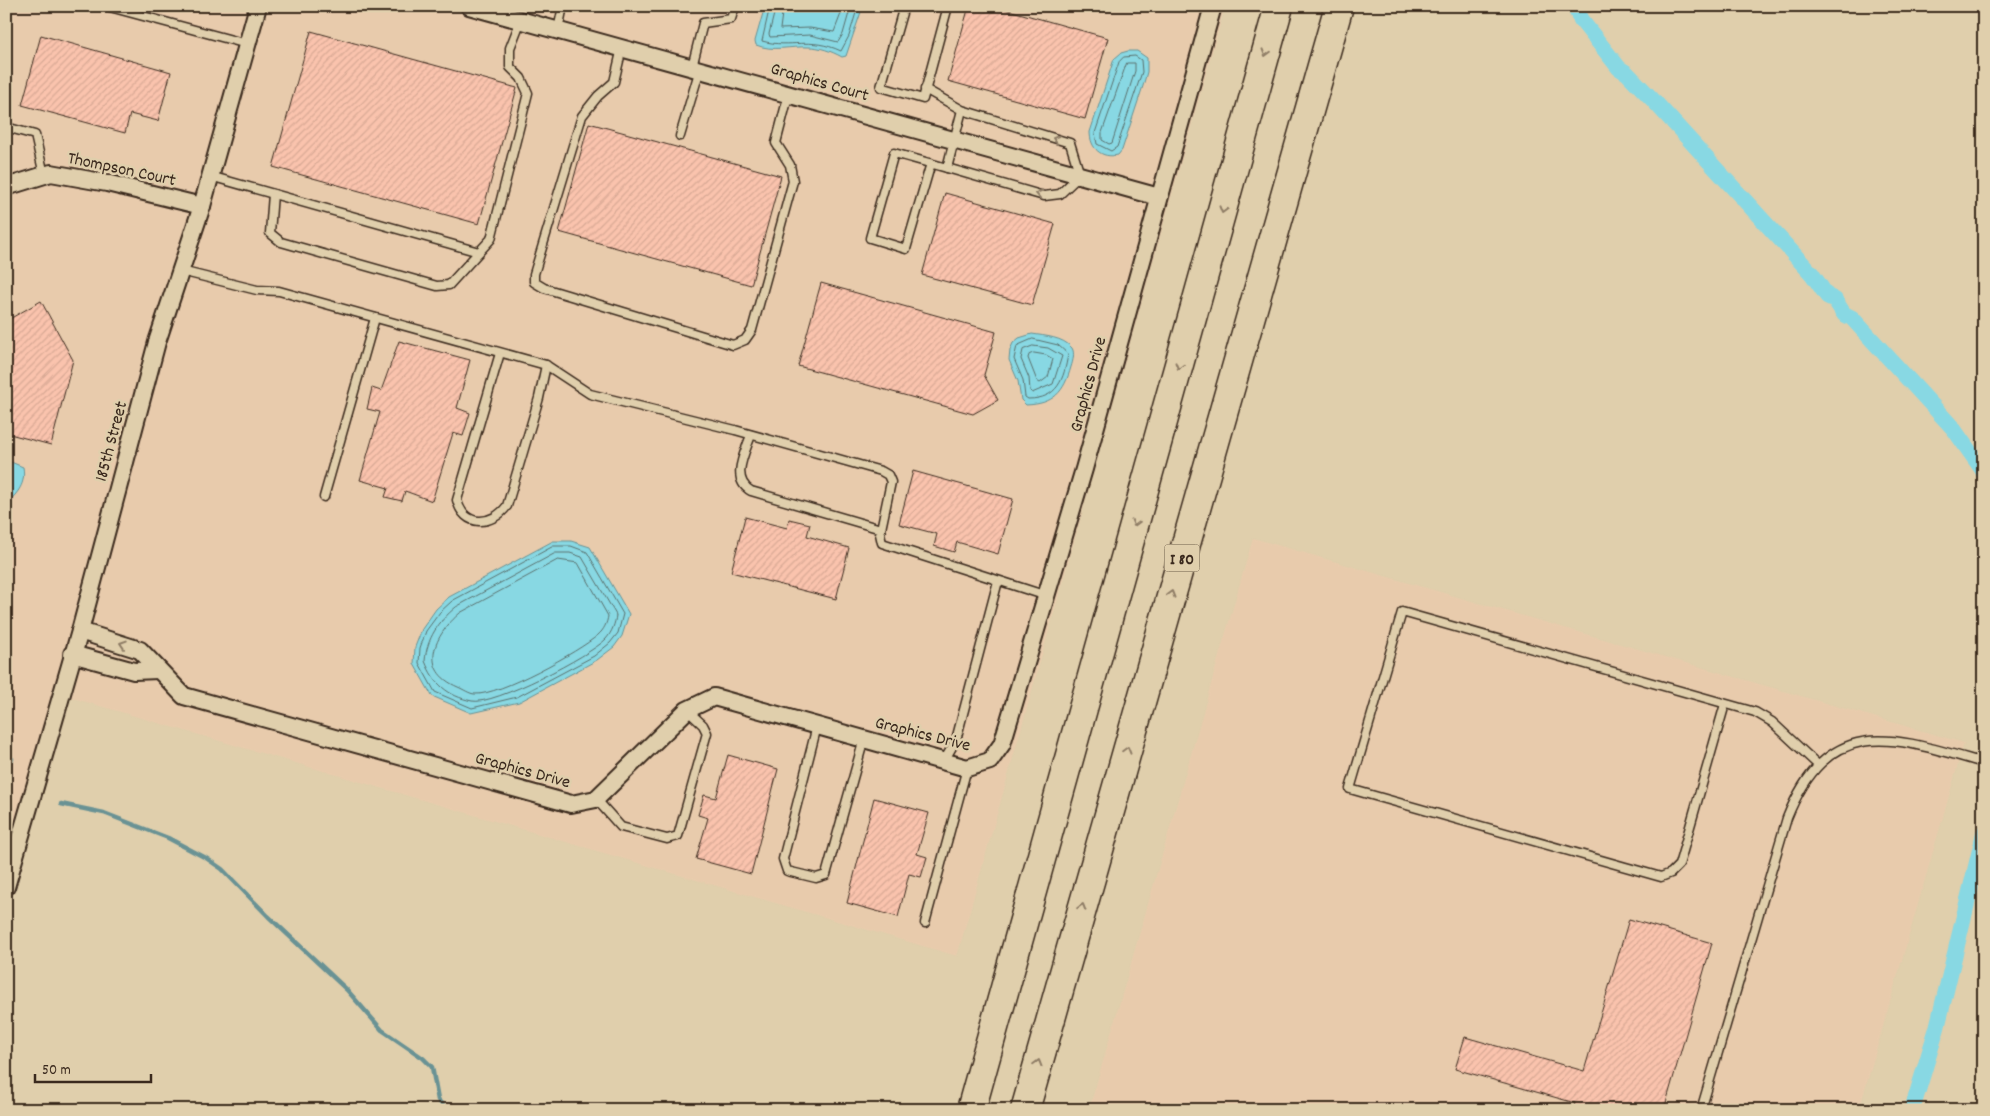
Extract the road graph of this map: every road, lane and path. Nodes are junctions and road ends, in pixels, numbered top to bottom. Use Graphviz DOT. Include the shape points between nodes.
graph roads {
  1 [pos="106,6"];
  2 [pos="258,6"];
  3 [pos="469,6"];
  4 [pos="563,6"];
  5 [pos="735,6"];
  6 [pos="904,6"];
  7 [pos="948,6"];
  8 [pos="1213,6"];
  9 [pos="1279,6"];
  10 [pos="1339,6"];
  11 [pos="488,9"];
  12 [pos="521,20"];
  13 [pos="558,30"];
  14 [pos="247,44"];
  15 [pos="622,48"];
  16 [pos="696,68"];
  17 [pos="925,89"];
  18 [pos="789,93"];
  19 [pos="962,110"];
  20 [pos="6,127"];
  21 [pos="680,136"];
  22 [pos="952,139"];
  23 [pos="930,163"];
  24 [pos="946,168"];
  25 [pos="44,175"];
  26 [pos="1080,175"];
  27 [pos="210,176"];
  28 [pos="6,187"];
  29 [pos="273,194"];
  30 [pos="1159,197"];
  31 [pos="202,206"];
  32 [pos="479,252"];
  33 [pos="181,271"];
  34 [pos="375,318"];
  35 [pos="500,353"];
  36 [pos="546,365"];
  37 [pos="751,435"];
  38 [pos="324,497"];
  39 [pos="881,529"];
  40 [pos="998,581"];
  41 [pos="1047,596"];
  42 [pos="80,631"];
  43 [pos="72,654"];
  44 [pos="158,670"];
  45 [pos="1725,704"];
  46 [pos="687,710"];
  47 [pos="818,726"];
  48 [pos="864,739"];
  49 [pos="944,761"];
  50 [pos="1983,763"];
  51 [pos="1818,765"];
  52 [pos="967,768"];
  53 [pos="596,799"];
  54 [pos="6,887"];
  55 [pos="925,923"];
  56 [pos="971,1110"];
  57 [pos="1024,1110"];
  58 [pos="1701,1110"];
  1 -- 14 [label="lane"];
  2 -- 14 [label="street, 185th Street"];
  3 -- 11 [label="street, Graphics Court"];
  4 -- 13 [label="lane"];
  5 -- 16 [label="lane" via="731,19 703,23"];
  6 -- 17 [label="lane" via="881,87 922,98"];
  7 -- 17 [label="lane"];
  8 -- 30 [label="street, Graphics Drive"];
  9 -- 56 [label="highway, one-way"];
  57 -- 10 [label="highway, I 80, one-way"];
  11 -- 12 [label="street, Graphics Court"];
  12 -- 13 [label="street, Graphics Court"];
  12 -- 32 [label="lane" via="510,48 510,67 521,78 528,93 490,239"];
  13 -- 15 [label="street, Graphics Court"];
  14 -- 27 [label="street, 185th Street"];
  15 -- 16 [label="street, Graphics Court"];
  15 -- 18 [label="lane" via="614,82 582,116 534,282 544,288 733,345 745,340 752,330 793,181 790,165 776,143"];
  16 -- 18 [label="street, Graphics Court"];
  16 -- 21 [label="lane"];
  17 -- 19 [label="lane"];
  18 -- 22 [label="street, Graphics Court"];
  19 -- 22 [label="lane"];
  26 -- 19 [label="lane, one-way" via="1070,143"];
  20 -- 25 [label="lane" via="35,135"];
  22 -- 24 [label="lane"];
  22 -- 26 [label="street, Graphics Court"];
  23 -- 23 [label="lane" via="894,153 870,238 906,248"];
  23 -- 24 [label="lane"];
  26 -- 24 [label="lane, one-way" via="1060,194 1044,196"];
  25 -- 28 [label="street, Thompson Court"];
  25 -- 31 [label="street, Thompson Court" via="51,173 107,183"];
  26 -- 30 [label="street, Graphics Court"];
  27 -- 29 [label="lane"];
  27 -- 31 [label="street, 185th Street"];
  29 -- 32 [label="lane"];
  29 -- 32 [label="lane" via="270,233 281,242 437,286 449,284"];
  30 -- 41 [label="street, Graphics Drive"];
  31 -- 33 [label="street, 185th Street"];
  33 -- 34 [label="lane" via="257,290 280,291"];
  33 -- 42 [label="street, 185th Street" via="157,342"];
  34 -- 35 [label="lane"];
  34 -- 38 [label="lane"];
  35 -- 36 [label="lane"];
  35 -- 36 [label="lane" via="457,500 464,514 473,519 487,522 498,517 507,506"];
  36 -- 37 [label="lane" via="590,394"];
  37 -- 39 [label="lane" via="741,464 743,486"];
  37 -- 39 [label="lane" via="888,475 891,482"];
  39 -- 40 [label="lane" via="882,543 889,548"];
  40 -- 41 [label="lane"];
  40 -- 49 [label="lane" via="956,740"];
  41 -- 52 [label="street, Graphics Drive" via="1002,744 990,761"];
  42 -- 43 [label="street, 185th Street"];
  44 -- 42 [label="street, Graphics Drive, one-way" via="140,650"];
  43 -- 44 [label="street" via="134,671"];
  43 -- 54 [label="street, 185th Street"];
  44 -- 53 [label="street, Graphics Drive" via="184,696 571,804"];
  45 -- 45 [label="lane" via="1679,865 1672,873 1661,877 1350,789 1402,612"];
  45 -- 51 [label="lane" via="1755,712 1772,722"];
  46 -- 47 [label="street, Graphics Drive" via="714,697"];
  46 -- 53 [label="street, Graphics Drive"];
  46 -- 53 [label="lane" via="703,724 707,733 678,836 667,839 621,827"];
  47 -- 48 [label="street, Graphics Drive"];
  47 -- 48 [label="lane" via="783,859 787,870 816,878 826,874"];
  48 -- 49 [label="street, Graphics Drive"];
  49 -- 52 [label="street, Graphics Drive"];
  50 -- 51 [label="lane" via="1913,743 1866,740 1841,749"];
  51 -- 58 [label="lane" via="1796,795 1787,818"];
  52 -- 55 [label="lane"];
}
